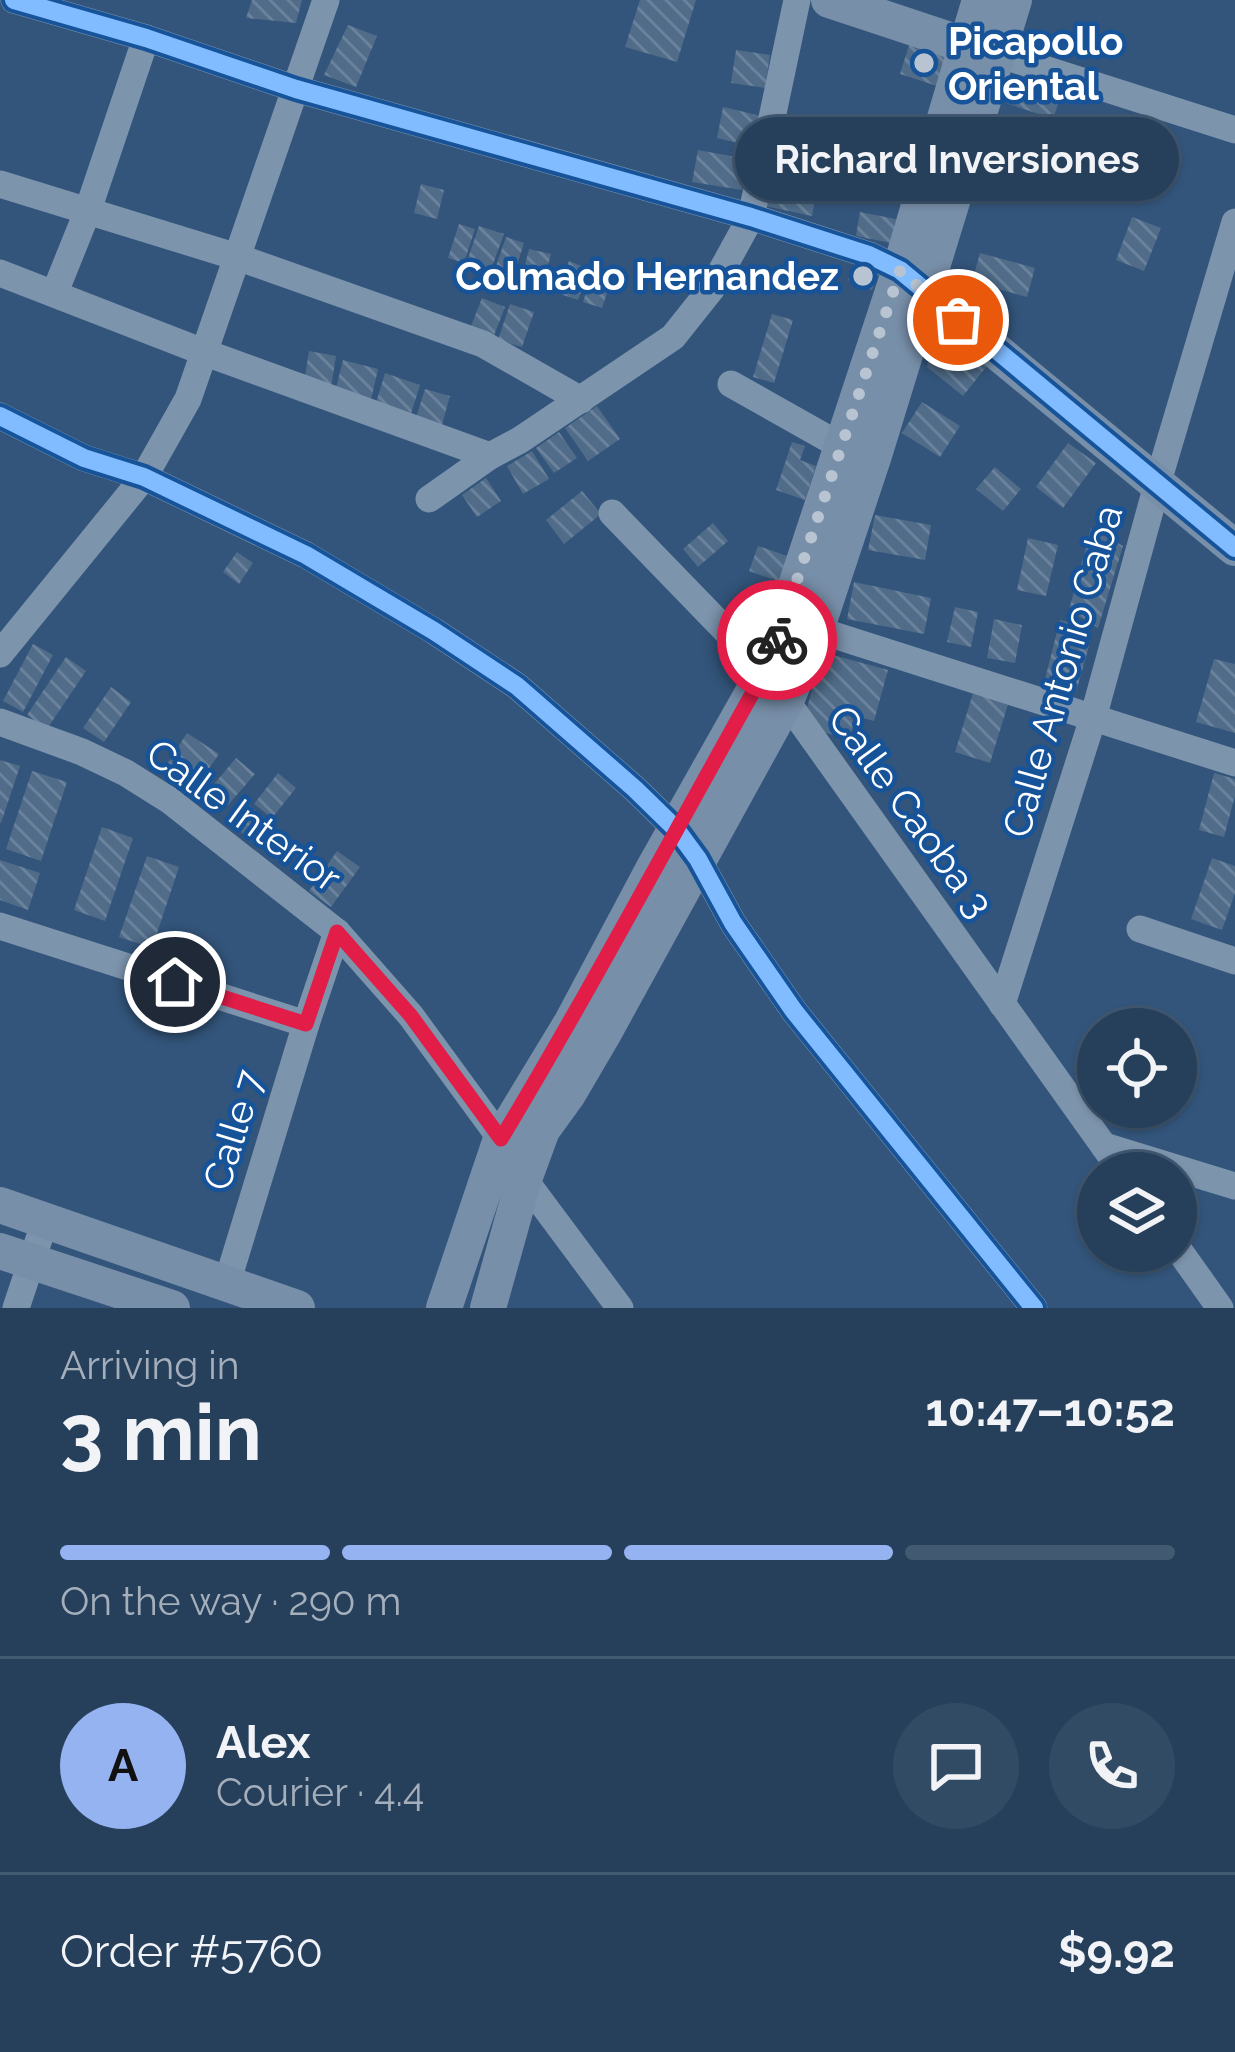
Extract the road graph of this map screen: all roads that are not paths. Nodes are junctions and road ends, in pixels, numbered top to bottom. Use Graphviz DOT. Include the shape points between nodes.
graph roads {
  1 [pos="14,0"];
  2 [pos="326,0"];
  3 [pos="796,0"];
  4 [pos="829,0"];
  5 [pos="980,0"];
  6 [pos="1013,0"];
  7 [pos="146,38"];
  8 [pos="981,49"];
  9 [pos="296,89"];
  10 [pos="1235,130"];
  11 [pos="0,184"];
  12 [pos="88,210"];
  13 [pos="751,217"];
  14 [pos="1235,222"];
  15 [pos="237,257"];
  16 [pos="0,273"];
  17 [pos="912,281"];
  18 [pos="55,292"];
  19 [pos="206,352"];
  20 [pos="731,383"];
  21 [pos="581,400"];
  22 [pos="0,416"];
  23 [pos="841,446"];
  24 [pos="490,456"];
  25 [pos="144,477"];
  26 [pos="1157,485"];
  27 [pos="430,500"];
  28 [pos="612,513"];
  29 [pos="1235,548"];
  30 [pos="801,625"];
  31 [pos="0,654"];
  32 [pos="765,671"];
  33 [pos="785,703"];
  34 [pos="1093,718"];
  35 [pos="0,722"];
  36 [pos="1235,763"];
  37 [pos="676,829"];
  38 [pos="698,859"];
  39 [pos="0,926"];
  40 [pos="1140,928"];
  41 [pos="337,932"];
  42 [pos="1235,961"];
  43 [pos="1002,1004"];
  44 [pos="306,1024"];
  45 [pos="501,1139"];
  46 [pos="1104,1146"];
  47 [pos="1108,1152"];
  48 [pos="524,1179"];
  49 [pos="1235,1186"];
  50 [pos="0,1205"];
  51 [pos="45,1221"];
  52 [pos="16,1257"];
  53 [pos="1194,1272"];
  54 [pos="227,1283"];
  55 [pos="16,1308"];
  56 [pos="172,1308"];
  57 [pos="297,1308"];
  58 [pos="444,1308"];
  59 [pos="488,1308"];
  60 [pos="620,1308"];
  61 [pos="1034,1308"];
  62 [pos="1220,1308"];
  1 -- 7 [label="street"];
  2 -- 9 [label="street"];
  3 -- 13 [label="street"];
  4 -- 8 [label="main road"];
  5 -- 8 [label="main road"];
  6 -- 8 [label="main road"];
  7 -- 9 [label="street"];
  7 -- 12 [label="street"];
  8 -- 10 [label="street"];
  8 -- 17 [label="main road"];
  9 -- 13 [label="street"];
  9 -- 15 [label="street"];
  11 -- 12 [label="street"];
  12 -- 15 [label="street"];
  12 -- 18 [label="street"];
  13 -- 17 [label="street" via="868,255"];
  13 -- 21 [label="street" via="673,337"];
  14 -- 26 [label="street, Calle Antonio Caba"];
  15 -- 19 [label="street"];
  15 -- 21 [label="street" via="483,344"];
  16 -- 18 [label="street"];
  17 -- 23 [label="main road"];
  17 -- 26 [label="main road"];
  17 -- 30 [label="main road"];
  18 -- 19 [label="street"];
  19 -- 24 [label="street"];
  19 -- 25 [label="street"];
  20 -- 23 [label="street"];
  21 -- 24 [label="street"];
  22 -- 25 [label="street"];
  23 -- 30 [label="main road"];
  24 -- 27 [label="street"];
  25 -- 31 [label="street"];
  25 -- 37 [label="street" via="306,555 517,686"];
  26 -- 29 [label="main road"];
  26 -- 34 [label="street, Calle Antonio Caba"];
  28 -- 32 [label="street, Calle Caoba 3"];
  30 -- 32 [label="main road"];
  30 -- 33 [label="main road"];
  30 -- 34 [label="street"];
  32 -- 33 [label="street, Calle Caoba 3"];
  32 -- 37 [label="main road"];
  33 -- 38 [label="main road"];
  33 -- 43 [label="street, Calle Caoba 3"];
  34 -- 36 [label="street"];
  34 -- 43 [label="street, Calle Antonio Caba"];
  35 -- 41 [label="street, Calle Interior" via="126,773"];
  37 -- 38 [label="street"];
  37 -- 45 [label="main road"];
  38 -- 48 [label="main road" via="542,1130"];
  38 -- 61 [label="street" via="794,1010"];
  39 -- 44 [label="street"];
  40 -- 42 [label="street"];
  41 -- 44 [label="street, Calle 7"];
  41 -- 45 [label="street, Calle Interior"];
  43 -- 46 [label="street, Calle Caoba 3"];
  44 -- 54 [label="street, Calle 7"];
  45 -- 48 [label="street, Calle Interior"];
  45 -- 58 [label="main road"];
  46 -- 47 [label="street, Calle Caoba 3"];
  46 -- 49 [label="street"];
  48 -- 59 [label="main road"];
  48 -- 60 [label="street, Calle Interior"];
  50 -- 51 [label="main road"];
  51 -- 52 [label="street"];
  51 -- 54 [label="main road"];
  52 -- 55 [label="street"];
  52 -- 56 [label="main road"];
  53 -- 62 [label="street"];
  54 -- 57 [label="main road"];
}
